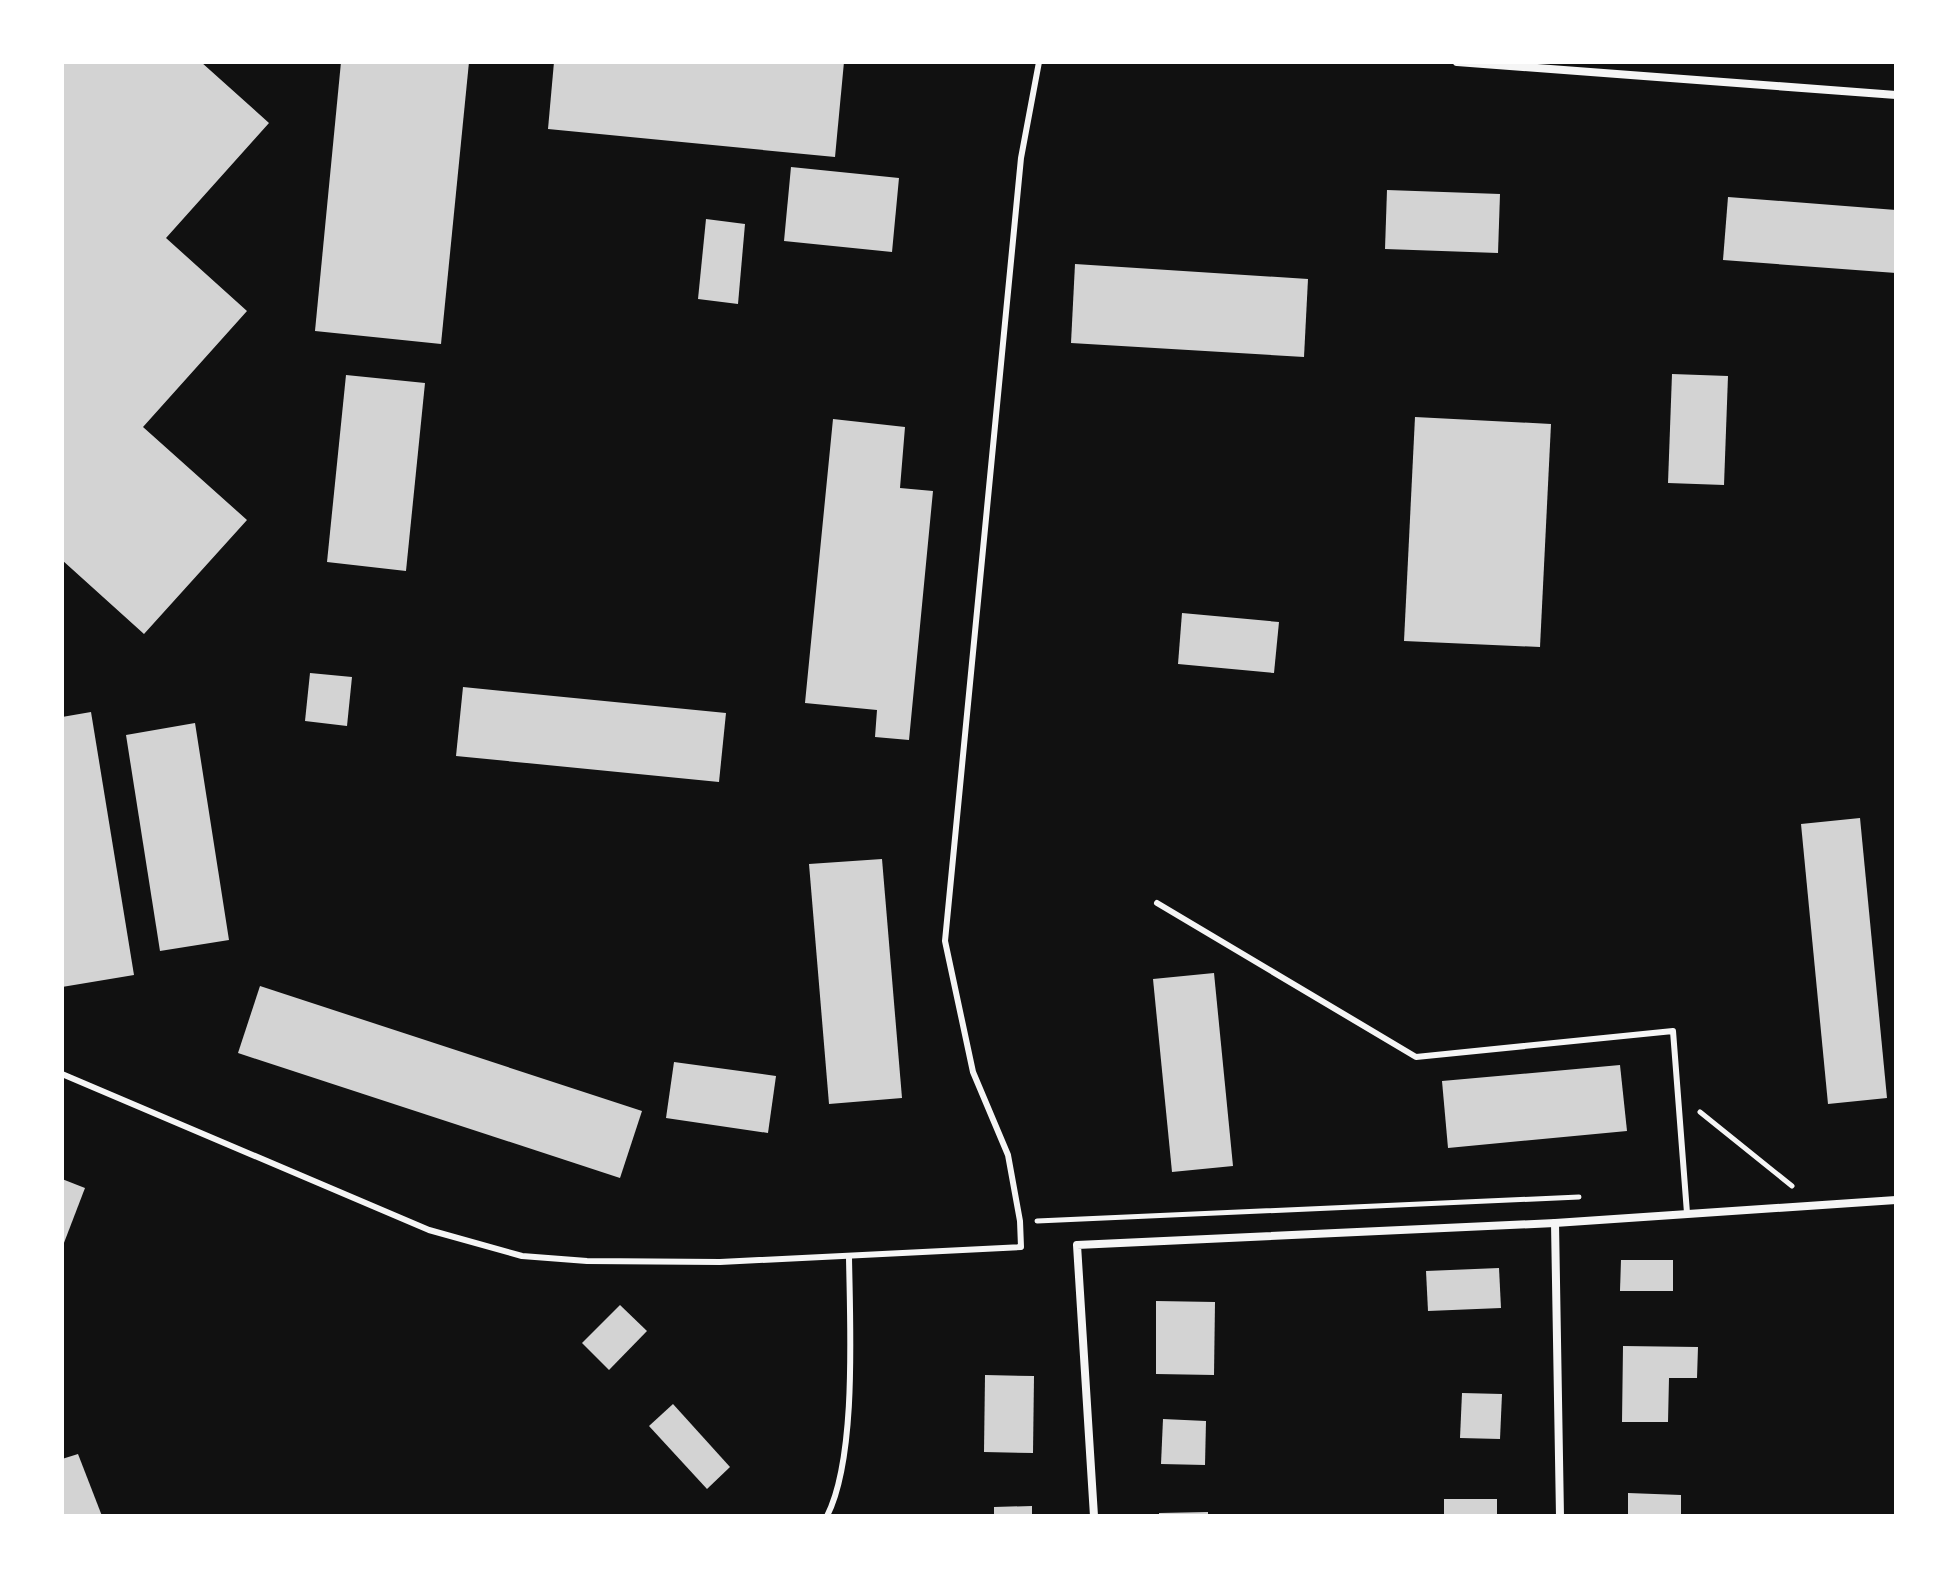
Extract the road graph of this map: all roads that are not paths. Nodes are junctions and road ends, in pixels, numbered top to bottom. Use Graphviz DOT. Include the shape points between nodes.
graph roads {
  1 [pos="1039,62"];
  2 [pos="1457,62"];
  3 [pos="1896,95"];
  4 [pos="1157,903"];
  5 [pos="62,1074"];
  6 [pos="1896,1200"];
  7 [pos="1687,1213"];
  8 [pos="1555,1223"];
  9 [pos="849,1257"];
  10 [pos="827,1516"];
  11 [pos="1094,1516"];
  12 [pos="1560,1516"];
  1 -- 9 [label="lane" via="1021,158 945,941 973,1072 1008,1155 1021,1247"];
  2 -- 3 [label="street"];
  4 -- 7 [label="lane" via="1416,1057 1673,1031"];
  5 -- 9 [label="lane" via="429,1230 522,1256 705,1262"];
  6 -- 7 [label="street"];
  7 -- 8 [label="street"];
  8 -- 11 [label="street" via="1077,1245"];
  8 -- 12 [label="street"];
  9 -- 10 [label="lane" via="850,1361 843,1458"];
}
